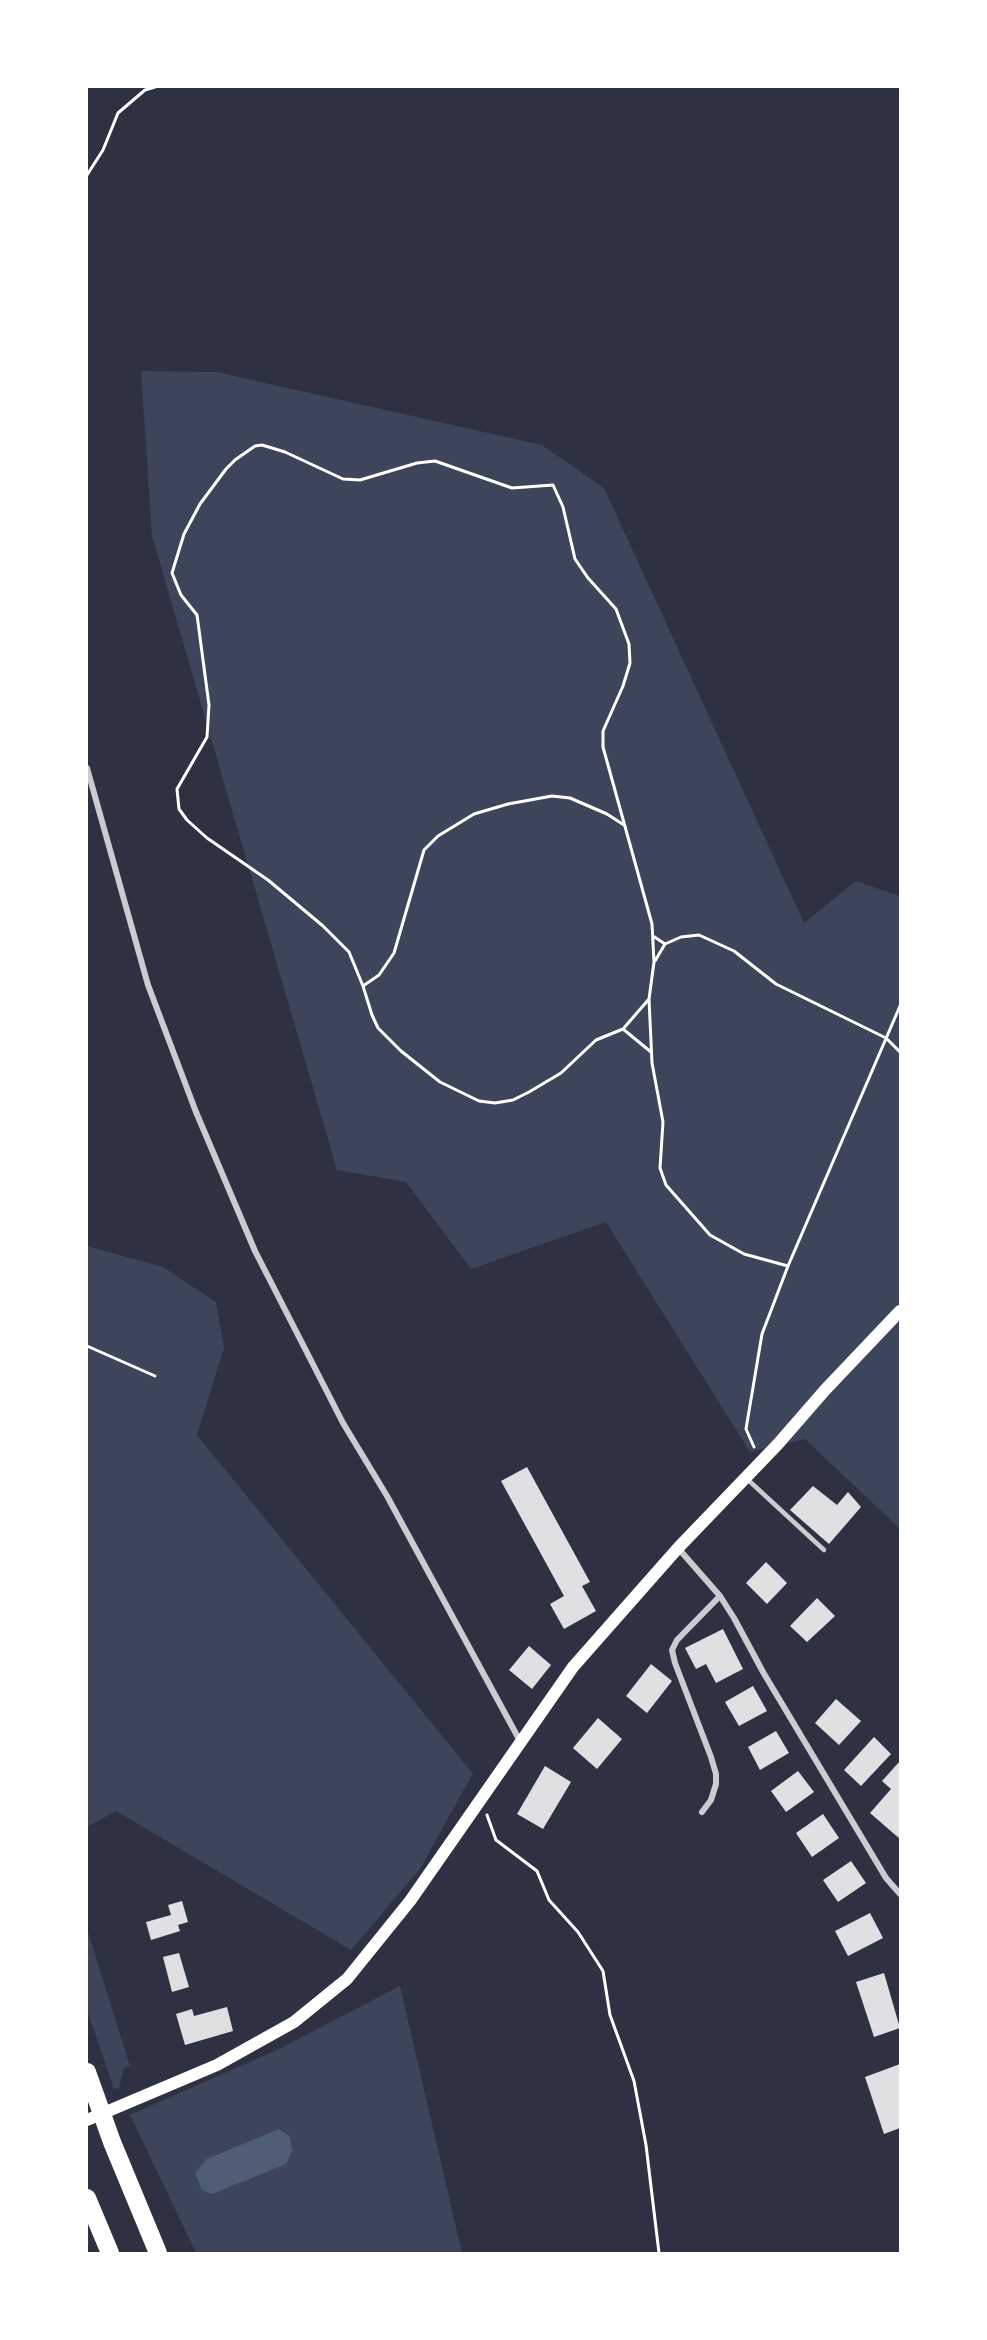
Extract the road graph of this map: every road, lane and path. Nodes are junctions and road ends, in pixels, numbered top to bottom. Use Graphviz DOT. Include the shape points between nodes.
graph roads {
  1 [pos="156,87"];
  2 [pos="87,175"];
  3 [pos="87,768"];
  4 [pos="625,826"];
  5 [pos="653,936"];
  6 [pos="665,944"];
  7 [pos="654,962"];
  8 [pos="363,986"];
  9 [pos="649,999"];
  10 [pos="900,1006"];
  11 [pos="623,1029"];
  12 [pos="886,1038"];
  13 [pos="651,1052"];
  14 [pos="900,1052"];
  15 [pos="788,1266"];
  16 [pos="900,1311"];
  17 [pos="87,1346"];
  18 [pos="155,1376"];
  19 [pos="760,1463"];
  20 [pos="746,1478"];
  21 [pos="678,1548"];
  22 [pos="824,1550"];
  23 [pos="720,1596"];
  24 [pos="520,1741"];
  25 [pos="481,1801"];
  26 [pos="702,1812"];
  27 [pos="900,1894"];
  28 [pos="87,2072"];
  29 [pos="87,2120"];
  30 [pos="87,2198"];
  31 [pos="110,2253"];
  32 [pos="158,2253"];
  33 [pos="659,2253"];
  1 -- 2 [label="path" via="145,90 118,113 103,150"];
  3 -- 24 [label="street" via="148,985 255,1251 343,1423"];
  4 -- 5 [label="path"];
  4 -- 8 [label="path" via="570,798 552,796 474,814 438,836 424,850 394,953 379,975"];
  4 -- 8 [label="path" via="603,747 603,731 630,663 629,644 616,609 575,560 563,507 553,485 512,488 435,461 360,480 343,479 285,452 255,446 226,469 200,504 184,534 172,573 181,594 197,615 209,705 207,737 177,789 179,809 207,838 268,880 323,926 349,952"];
  5 -- 6 [label="path"];
  5 -- 7 [label="path"];
  6 -- 7 [label="path"];
  6 -- 12 [label="path" via="699,935 734,951 776,984"];
  7 -- 9 [label="path"];
  8 -- 11 [label="path" via="378,1028 400,1051 440,1082 479,1101 513,1100 561,1073 596,1040"];
  9 -- 11 [label="path"];
  9 -- 13 [label="path"];
  10 -- 12 [label="path"];
  11 -- 13 [label="path"];
  12 -- 14 [label="path"];
  12 -- 15 [label="path"];
  13 -- 15 [label="path" via="663,1122 660,1168 666,1185 710,1235 744,1254"];
  15 -- 19 [label="path" via="762,1334 746,1429"];
  16 -- 19 [label="main road"];
  17 -- 18 [label="path"];
  19 -- 20 [label="main road"];
  20 -- 21 [label="main road"];
  20 -- 22 [label="lane"];
  21 -- 23 [label="street"];
  21 -- 24 [label="main road" via="573,1666"];
  23 -- 26 [label="street" via="672,1650 716,1774 711,1800"];
  23 -- 27 [label="street" via="886,1878"];
  24 -- 25 [label="main road"];
  25 -- 29 [label="main road" via="410,1901 347,1979 294,2022 217,2065"];
  25 -- 33 [label="path" via="496,1840 537,1871 549,1900 578,1932 603,1971 610,2015 634,2080"];
  28 -- 32 [label="highway"];
  30 -- 31 [label="highway"];
}
